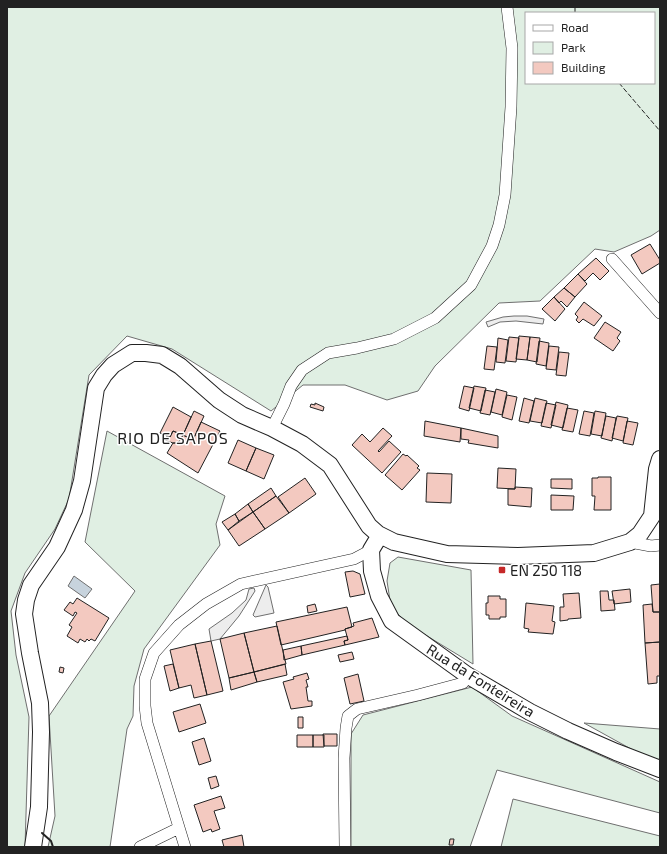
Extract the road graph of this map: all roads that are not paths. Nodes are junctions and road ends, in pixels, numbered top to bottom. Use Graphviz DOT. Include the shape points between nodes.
graph roads {
  1 [pos="507,7"];
  2 [pos="612,259"];
  3 [pos="660,313"];
  4 [pos="272,428"];
  5 [pos="660,460"];
  6 [pos="380,535"];
  7 [pos="630,542"];
  8 [pos="660,545"];
  9 [pos="371,550"];
  10 [pos="467,675"];
  11 [pos="660,769"];
  12 [pos="179,828"];
  13 [pos="33,847"];
  14 [pos="140,847"];
  15 [pos="185,847"];
  16 [pos="344,847"];
  1 -- 4 [label="street" via="512,48 512,107 505,195 492,246 471,285 435,318 394,339 328,354 302,370 291,386"];
  2 -- 3 [label="street"];
  4 -- 6 [label="main road" via="302,444 330,465 369,526"];
  4 -- 13 [label="main road" via="242,415 219,400 180,366 162,355 132,354 113,365 96,388 82,482 74,510 57,547 31,585 24,614 40,703 42,732 39,807"];
  5 -- 7 [label="main road" via="652,516 640,534"];
  6 -- 7 [label="main road" via="394,542 447,554 518,556 594,553"];
  6 -- 9 [label="main road"];
  7 -- 8 [label="street"];
  9 -- 10 [label="main road, Rua da Fonteireira" via="372,571 379,596 392,621"];
  9 -- 12 [label="street" via="354,559 241,584 206,604 184,621 154,653 145,679 147,723"];
  10 -- 11 [label="main road, Rua da Fonteireira" via="568,731"];
  10 -- 16 [label="street" via="463,683 357,709 348,716 344,758"];
  12 -- 14 [label="street"];
  12 -- 15 [label="street"];
}
